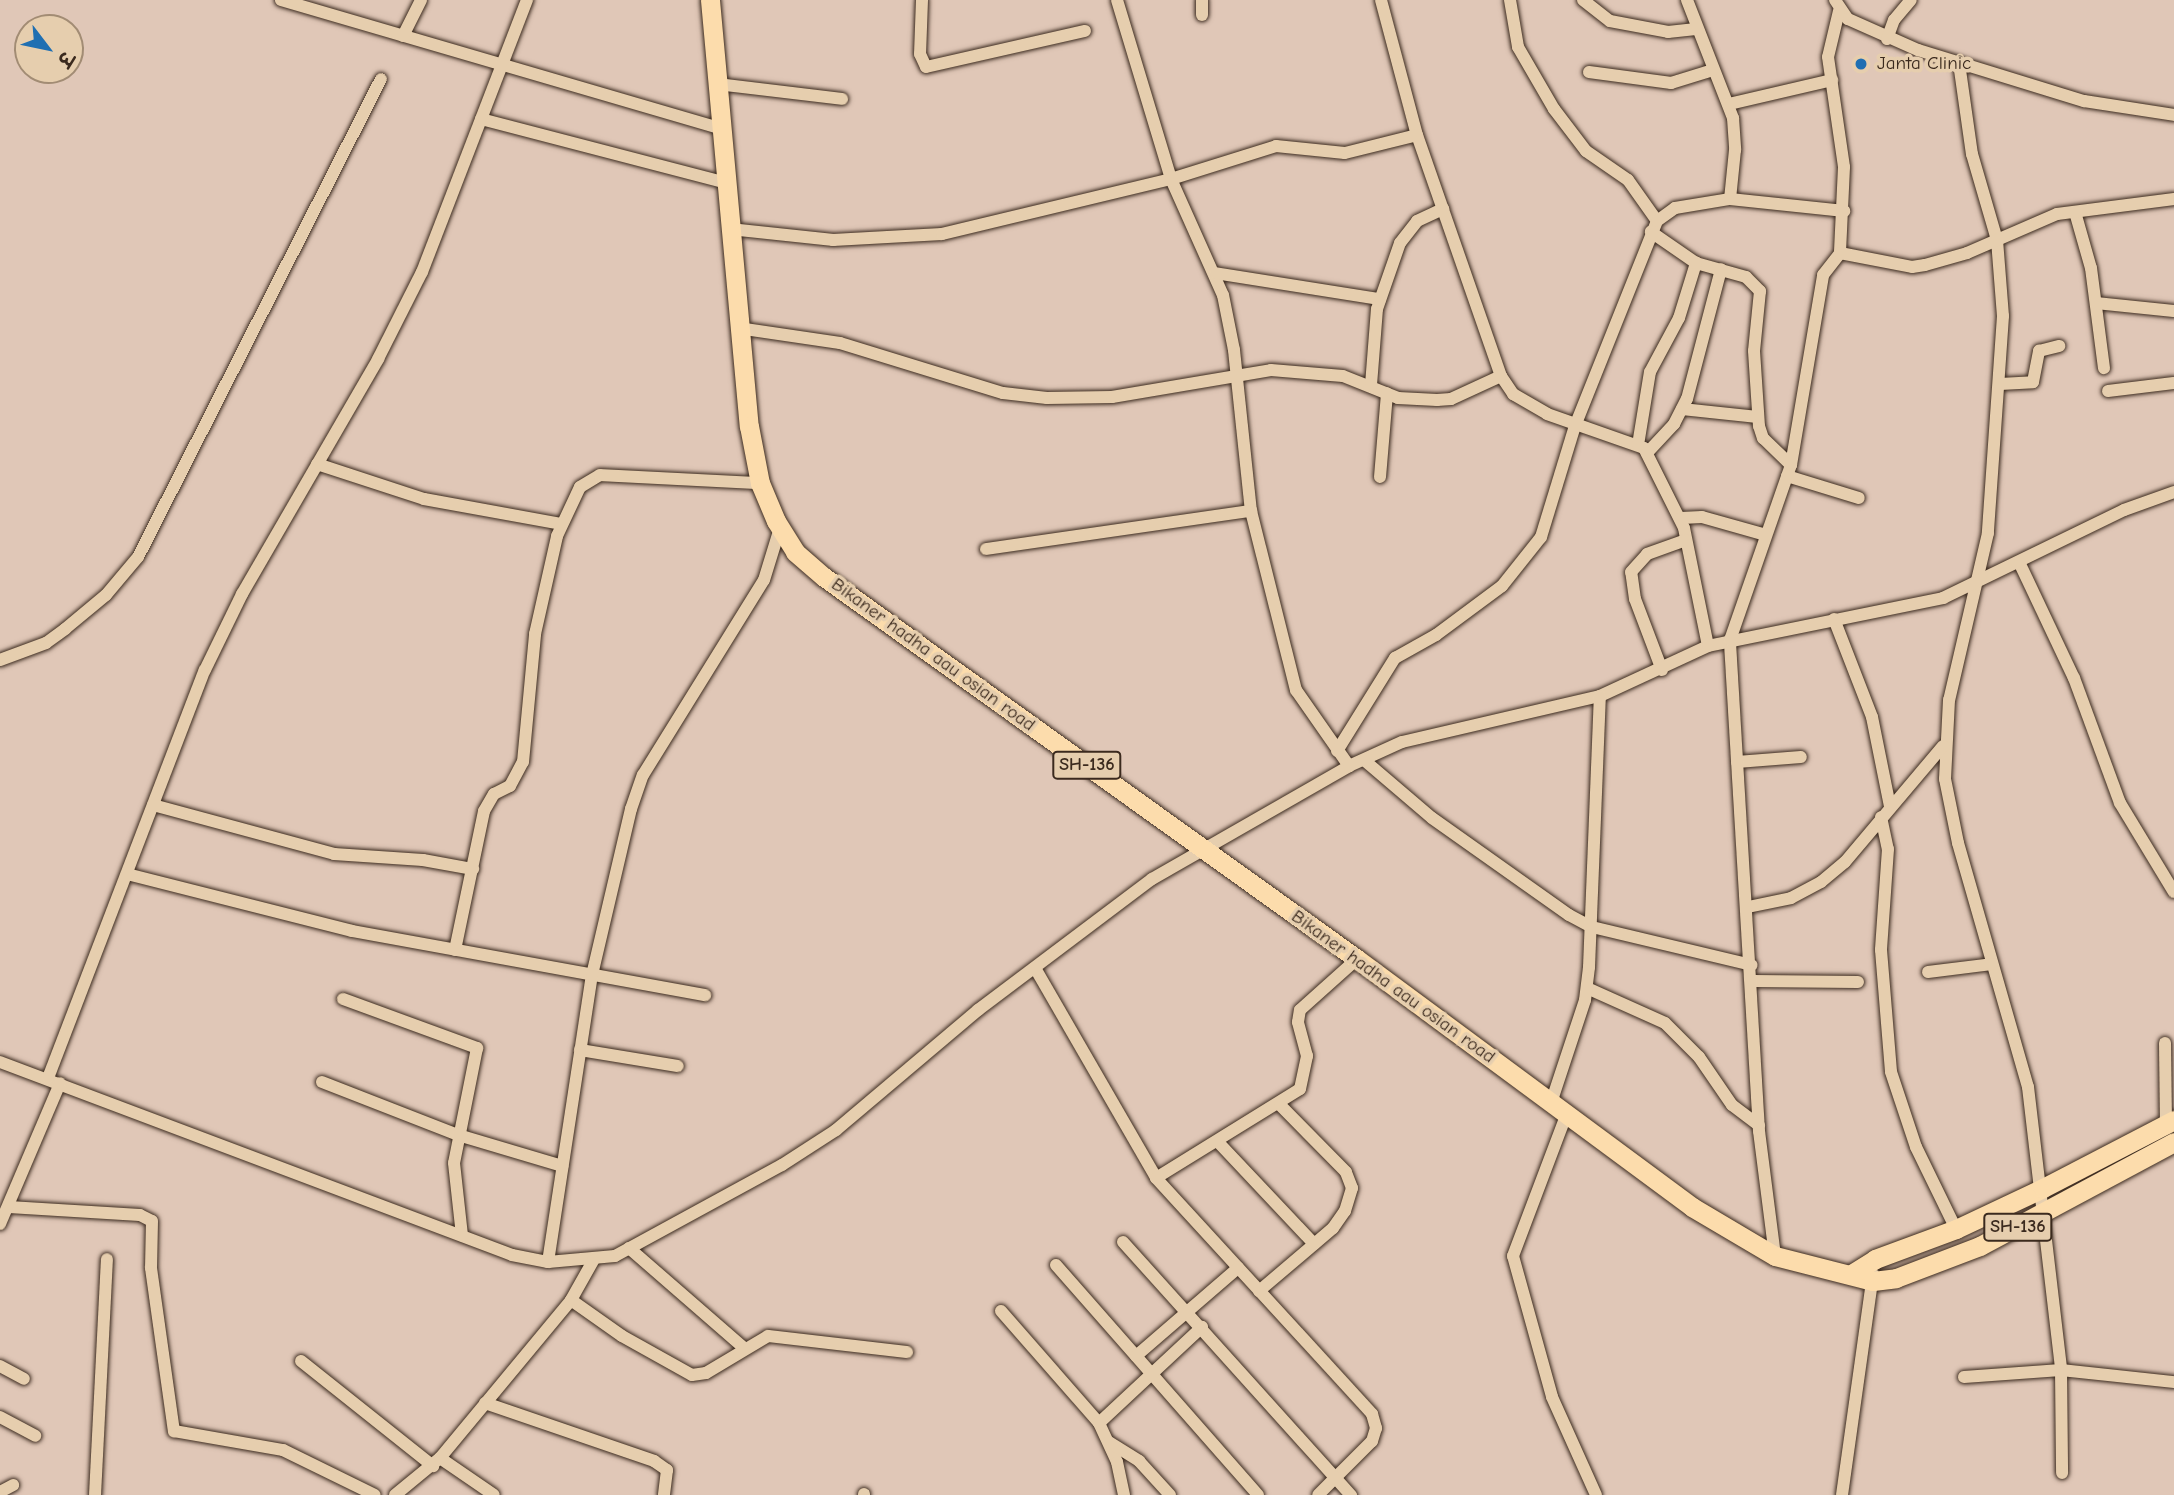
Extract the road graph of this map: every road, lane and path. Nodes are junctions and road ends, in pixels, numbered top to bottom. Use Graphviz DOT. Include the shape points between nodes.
graph roads {
  1 [pos="281,0"];
  2 [pos="421,0"];
  3 [pos="527,0"];
  4 [pos="710,0"];
  5 [pos="922,0"];
  6 [pos="1118,0"];
  7 [pos="1202,0"];
  8 [pos="1381,0"];
  9 [pos="1510,0"];
  10 [pos="1583,0"];
  11 [pos="1687,0"];
  12 [pos="1911,0"];
  13 [pos="1837,6"];
  14 [pos="1202,15"];
  15 [pos="1696,29"];
  16 [pos="1085,31"];
  17 [pos="403,36"];
  18 [pos="1887,39"];
  19 [pos="1959,63"];
  20 [pos="501,68"];
  21 [pos="1713,70"];
  22 [pos="1589,72"];
  23 [pos="381,79"];
  24 [pos="1832,79"];
  25 [pos="717,84"];
  26 [pos="842,99"];
  27 [pos="1728,104"];
  28 [pos="2174,116"];
  29 [pos="481,120"];
  30 [pos="721,129"];
  31 [pos="1418,135"];
  32 [pos="1171,179"];
  33 [pos="726,183"];
  34 [pos="1730,199"];
  35 [pos="2174,199"];
  36 [pos="1443,209"];
  37 [pos="1844,211"];
  38 [pos="2075,212"];
  39 [pos="1654,226"];
  40 [pos="730,229"];
  41 [pos="1997,240"];
  42 [pos="1840,253"];
  43 [pos="1696,263"];
  44 [pos="1721,269"];
  45 [pos="1215,273"];
  46 [pos="1380,299"];
  47 [pos="2096,303"];
  48 [pos="2174,312"];
  49 [pos="738,328"];
  50 [pos="2059,346"];
  51 [pos="2104,368"];
  52 [pos="1501,376"];
  53 [pos="1235,378"];
  54 [pos="2174,383"];
  55 [pos="1371,384"];
  56 [pos="2000,384"];
  57 [pos="2108,390"];
  58 [pos="1387,393"];
  59 [pos="1682,409"];
  60 [pos="1758,417"];
  61 [pos="1575,426"];
  62 [pos="1643,449"];
  63 [pos="317,464"];
  64 [pos="1789,471"];
  65 [pos="1380,477"];
  66 [pos="760,483"];
  67 [pos="2174,492"];
  68 [pos="1859,498"];
  69 [pos="1251,511"];
  70 [pos="1681,518"];
  71 [pos="561,524"];
  72 [pos="780,528"];
  73 [pos="1766,535"];
  74 [pos="1686,540"];
  75 [pos="986,549"];
  76 [pos="2020,564"];
  77 [pos="1975,585"];
  78 [pos="1833,619"];
  79 [pos="1730,640"];
  80 [pos="1708,646"];
  81 [pos="0,660"];
  82 [pos="1662,670"];
  83 [pos="1600,696"];
  84 [pos="1943,746"];
  85 [pos="1337,751"];
  86 [pos="1801,757"];
  87 [pos="1364,760"];
  88 [pos="1737,762"];
  89 [pos="1349,766"];
  90 [pos="153,805"];
  91 [pos="1890,806"];
  92 [pos="1881,817"];
  93 [pos="1201,847"];
  94 [pos="473,869"];
  95 [pos="127,874"];
  96 [pos="2174,892"];
  97 [pos="1748,907"];
  98 [pos="1592,927"];
  99 [pos="455,950"];
  100 [pos="1356,959"];
  101 [pos="1992,964"];
  102 [pos="1752,965"];
  103 [pos="1035,968"];
  104 [pos="1928,972"];
  105 [pos="592,975"];
  106 [pos="1753,981"];
  107 [pos="1858,982"];
  108 [pos="1587,988"];
  109 [pos="705,995"];
  110 [pos="343,999"];
  111 [pos="2165,1043"];
  112 [pos="580,1050"];
  113 [pos="0,1062"];
  114 [pos="678,1066"];
  115 [pos="54,1081"];
  116 [pos="322,1082"];
  117 [pos="1280,1105"];
  118 [pos="1559,1108"];
  119 [pos="1759,1125"];
  120 [pos="2171,1129"];
  121 [pos="458,1135"];
  122 [pos="1218,1142"];
  123 [pos="562,1166"];
  124 [pos="1156,1178"];
  125 [pos="2043,1188"];
  126 [pos="9,1207"];
  127 [pos="2045,1213"];
  128 [pos="0,1224"];
  129 [pos="1956,1229"];
  130 [pos="462,1236"];
  131 [pos="1124,1242"];
  132 [pos="1314,1244"];
  133 [pos="629,1248"];
  134 [pos="1775,1256"];
  135 [pos="107,1259"];
  136 [pos="1874,1259"];
  137 [pos="593,1261"];
  138 [pos="548,1262"];
  139 [pos="1056,1265"];
  140 [pos="1238,1268"];
  141 [pos="1853,1273"];
  142 [pos="1872,1281"];
  143 [pos="1259,1291"];
  144 [pos="571,1300"];
  145 [pos="1188,1310"];
  146 [pos="1001,1311"];
  147 [pos="1202,1327"];
  148 [pos="744,1348"];
  149 [pos="907,1352"];
  150 [pos="1136,1356"];
  151 [pos="301,1361"];
  152 [pos="0,1366"];
  153 [pos="2061,1370"];
  154 [pos="1152,1374"];
  155 [pos="1964,1377"];
  156 [pos="24,1379"];
  157 [pos="2174,1382"];
  158 [pos="485,1403"];
  159 [pos="0,1417"];
  160 [pos="1099,1423"];
  161 [pos="35,1436"];
  162 [pos="1109,1442"];
  163 [pos="436,1462"];
  164 [pos="2062,1473"];
  165 [pos="1338,1479"];
  166 [pos="13,1485"];
  167 [pos="0,1492"];
  168 [pos="95,1495"];
  169 [pos="375,1495"];
  170 [pos="395,1495"];
  171 [pos="494,1495"];
  172 [pos="663,1495"];
  173 [pos="1124,1495"];
  174 [pos="1170,1495"];
  175 [pos="1258,1495"];
  176 [pos="1318,1495"];
  177 [pos="1351,1495"];
  178 [pos="1596,1495"];
  179 [pos="1842,1495"];
  1 -- 17 [label="street"];
  2 -- 17 [label="street"];
  3 -- 20 [label="street"];
  4 -- 25 [label="main road, Bikaner hadha aau osian road / SH-136"];
  5 -- 16 [label="street" via="920,54 926,67"];
  6 -- 32 [label="street"];
  7 -- 14 [label="street"];
  8 -- 31 [label="street"];
  9 -- 39 [label="street" via="1518,47 1553,109 1586,151 1628,180"];
  10 -- 15 [label="street" via="1610,21 1668,32"];
  11 -- 15 [label="street"];
  12 -- 18 [label="street" via="1894,20"];
  13 -- 18 [label="street"];
  13 -- 24 [label="street" via="1829,40"];
  15 -- 21 [label="street"];
  17 -- 20 [label="street"];
  18 -- 19 [label="street"];
  19 -- 28 [label="street" via="2084,101"];
  19 -- 41 [label="street" via="1972,154"];
  20 -- 29 [label="street"];
  20 -- 30 [label="street"];
  21 -- 22 [label="street" via="1671,83"];
  21 -- 27 [label="street"];
  23 -- 81 [label="street" via="138,557 106,595 65,629 46,643"];
  24 -- 27 [label="street"];
  24 -- 37 [label="street" via="1844,167"];
  25 -- 26 [label="street"];
  25 -- 30 [label="main road, Bikaner hadha aau osian road / SH-136"];
  27 -- 34 [label="street" via="1735,135"];
  29 -- 33 [label="street"];
  29 -- 63 [label="street" via="422,272"];
  30 -- 33 [label="main road, Bikaner hadha aau osian road / SH-136"];
  31 -- 32 [label="street" via="1346,153 1276,146"];
  31 -- 36 [label="street"];
  32 -- 40 [label="street" via="942,234 833,240"];
  32 -- 45 [label="street"];
  33 -- 40 [label="main road, Bikaner hadha aau osian road / SH-136"];
  34 -- 37 [label="street"];
  34 -- 39 [label="street" via="1675,208"];
  35 -- 38 [label="street"];
  36 -- 46 [label="street" via="1408,229"];
  36 -- 52 [label="street"];
  37 -- 42 [label="street"];
  38 -- 41 [label="street" via="2037,220"];
  38 -- 47 [label="street"];
  39 -- 43 [label="street"];
  39 -- 61 [label="street"];
  40 -- 49 [label="main road, Bikaner hadha aau osian road / SH-136"];
  41 -- 42 [label="street" via="1955,258 1912,267"];
  41 -- 56 [label="street" via="2003,316"];
  42 -- 64 [label="street" via="1823,275 1816,295"];
  43 -- 44 [label="street"];
  43 -- 62 [label="street" via="1679,318 1650,372"];
  44 -- 59 [label="street" via="1699,365"];
  44 -- 60 [label="street" via="1746,277 1760,291 1754,351"];
  45 -- 46 [label="street"];
  45 -- 53 [label="street" via="1234,350"];
  46 -- 55 [label="street"];
  47 -- 48 [label="street"];
  47 -- 51 [label="street"];
  49 -- 53 [label="street" via="840,343 1003,393 1047,398 1112,397"];
  49 -- 66 [label="main road, Bikaner hadha aau osian road / SH-136"];
  50 -- 56 [label="street" via="2039,351 2033,382"];
  52 -- 58 [label="street" via="1451,399 1415,401"];
  52 -- 61 [label="street" via="1513,394"];
  53 -- 55 [label="street" via="1271,370 1305,371"];
  53 -- 69 [label="street"];
  54 -- 57 [label="street"];
  55 -- 58 [label="street"];
  56 -- 77 [label="street" via="1988,533"];
  58 -- 65 [label="street"];
  59 -- 60 [label="street"];
  59 -- 62 [label="street"];
  60 -- 64 [label="street" via="1763,438"];
  61 -- 62 [label="street"];
  61 -- 85 [label="street" via="1548,519 1523,562 1474,607 1395,658"];
  62 -- 70 [label="street"];
  63 -- 71 [label="street" via="424,499"];
  63 -- 90 [label="street" via="205,670"];
  64 -- 68 [label="street"];
  64 -- 73 [label="street"];
  66 -- 71 [label="street" via="600,475 580,487 572,512"];
  66 -- 72 [label="main road, Bikaner hadha aau osian road / SH-136"];
  67 -- 76 [label="street" via="2124,510"];
  69 -- 75 [label="street"];
  69 -- 85 [label="street" via="1296,690"];
  70 -- 73 [label="street" via="1702,517"];
  70 -- 74 [label="street"];
  71 -- 94 [label="street" via="536,634 523,762 510,786 487,801"];
  72 -- 93 [label="main road, Bikaner hadha aau osian road / SH-136" via="795,552 824,577"];
  72 -- 105 [label="street" via="764,580 643,775 616,864"];
  73 -- 79 [label="street"];
  74 -- 80 [label="street"];
  74 -- 82 [label="street" via="1647,554 1631,572 1635,599"];
  76 -- 77 [label="street"];
  76 -- 96 [label="street" via="2074,678 2120,803"];
  77 -- 78 [label="street" via="1922,604"];
  77 -- 84 [label="street"];
  78 -- 79 [label="street"];
  78 -- 91 [label="street" via="1872,717"];
  79 -- 80 [label="street"];
  79 -- 88 [label="street"];
  80 -- 82 [label="street"];
  82 -- 83 [label="street"];
  83 -- 87 [label="street" via="1402,742"];
  83 -- 98 [label="street"];
  84 -- 91 [label="street"];
  84 -- 101 [label="street" via="1958,843"];
  85 -- 89 [label="street"];
  86 -- 88 [label="street"];
  87 -- 89 [label="street"];
  87 -- 98 [label="street" via="1432,818"];
  88 -- 97 [label="street"];
  89 -- 93 [label="street"];
  90 -- 94 [label="street" via="334,854 423,860"];
  90 -- 95 [label="street"];
  91 -- 92 [label="street"];
  92 -- 97 [label="street" via="1845,862 1821,882 1791,898"];
  92 -- 129 [label="street" via="1888,849 1881,950 1891,1072 1916,1147"];
  93 -- 100 [label="main road, Bikaner hadha aau osian road / SH-136"];
  93 -- 103 [label="street"];
  94 -- 99 [label="street"];
  95 -- 99 [label="street" via="335,927"];
  95 -- 115 [label="street"];
  97 -- 102 [label="street"];
  98 -- 102 [label="street"];
  98 -- 108 [label="street"];
  99 -- 105 [label="street"];
  100 -- 117 [label="street" via="1300,1010 1306,1077"];
  100 -- 118 [label="main road, Bikaner hadha aau osian road / SH-136"];
  101 -- 104 [label="street"];
  101 -- 125 [label="street" via="2028,1087"];
  102 -- 106 [label="street"];
  103 -- 124 [label="street"];
  103 -- 133 [label="street" via="836,1129 782,1165"];
  105 -- 109 [label="street"];
  105 -- 112 [label="street"];
  106 -- 107 [label="street"];
  106 -- 119 [label="street"];
  108 -- 118 [label="street"];
  108 -- 119 [label="street" via="1665,1023 1699,1057 1732,1105"];
  110 -- 121 [label="street" via="477,1048"];
  111 -- 120 [label="street"];
  112 -- 114 [label="street"];
  112 -- 123 [label="street"];
  113 -- 115 [label="street"];
  115 -- 126 [label="street"];
  115 -- 130 [label="street"];
  116 -- 121 [label="street"];
  117 -- 122 [label="street"];
  117 -- 132 [label="street" via="1350,1178 1345,1211"];
  118 -- 134 [label="main road, Bikaner hadha aau osian road / SH-136" via="1719,1225"];
  118 -- 178 [label="street" via="1513,1256 1552,1397"];
  119 -- 134 [label="street"];
  120 -- 125 [label="main road, SH-136"];
  120 -- 127 [label="main road, SH-136"];
  121 -- 123 [label="street"];
  121 -- 130 [label="street" via="454,1163"];
  122 -- 124 [label="street"];
  122 -- 132 [label="street"];
  123 -- 138 [label="street"];
  124 -- 140 [label="street"];
  125 -- 127 [label="street"];
  125 -- 129 [label="main road, SH-136"];
  126 -- 128 [label="street"];
  126 -- 169 [label="street" via="140,1215 152,1221 151,1268 174,1432 283,1450"];
  127 -- 142 [label="main road, SH-136" via="1921,1271"];
  127 -- 153 [label="street"];
  129 -- 136 [label="main road, SH-136"];
  130 -- 138 [label="street" via="512,1255"];
  131 -- 145 [label="street"];
  132 -- 143 [label="street"];
  133 -- 137 [label="street"];
  133 -- 148 [label="street"];
  134 -- 141 [label="main road, Bikaner hadha aau osian road / SH-136"];
  135 -- 168 [label="street"];
  136 -- 141 [label="main road, SH-136"];
  136 -- 142 [label="street"];
  137 -- 138 [label="street"];
  137 -- 144 [label="street"];
  139 -- 150 [label="street"];
  140 -- 143 [label="street"];
  140 -- 145 [label="street"];
  141 -- 142 [label="main road, Bikaner hadha aau osian road / SH-136"];
  142 -- 179 [label="street"];
  143 -- 165 [label="street" via="1372,1414 1376,1428 1372,1441"];
  144 -- 148 [label="street" via="622,1336 692,1375 706,1373"];
  144 -- 158 [label="street"];
  145 -- 147 [label="street"];
  145 -- 150 [label="street"];
  146 -- 160 [label="street"];
  147 -- 154 [label="street"];
  147 -- 165 [label="street"];
  148 -- 149 [label="street" via="768,1336 783,1335"];
  150 -- 154 [label="street"];
  151 -- 163 [label="street"];
  152 -- 156 [label="street"];
  153 -- 155 [label="street"];
  153 -- 157 [label="street"];
  153 -- 164 [label="street"];
  154 -- 160 [label="street"];
  154 -- 175 [label="street"];
  158 -- 163 [label="street"];
  158 -- 172 [label="street" via="654,1461 667,1470"];
  159 -- 161 [label="street"];
  160 -- 162 [label="street"];
  162 -- 173 [label="street"];
  162 -- 174 [label="street" via="1139,1461"];
  163 -- 170 [label="street"];
  163 -- 171 [label="street"];
  165 -- 176 [label="street"];
  165 -- 177 [label="street"];
  166 -- 167 [label="street"];
}
